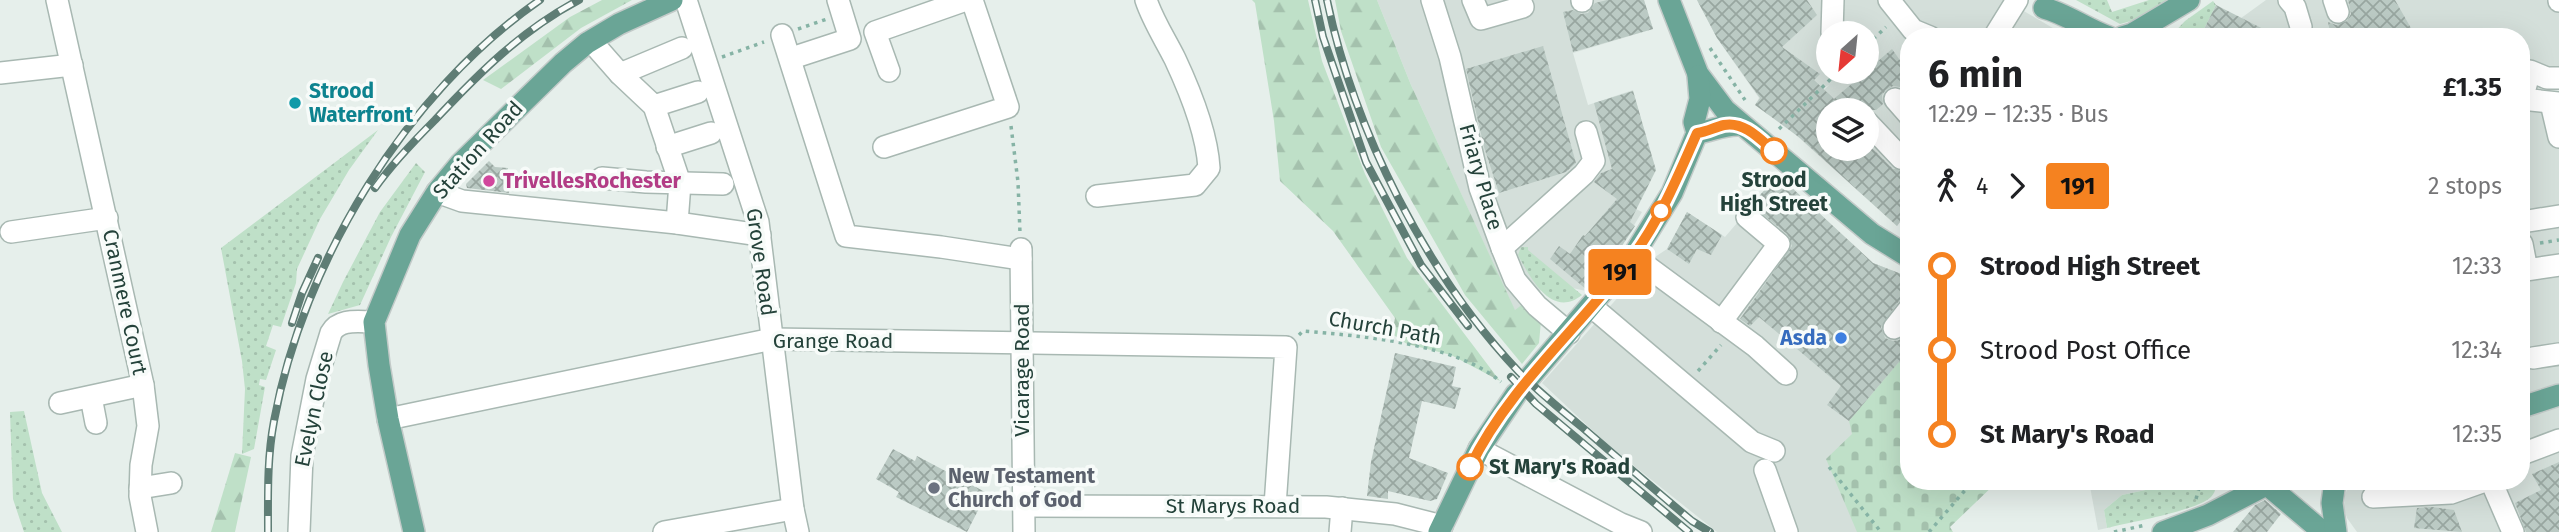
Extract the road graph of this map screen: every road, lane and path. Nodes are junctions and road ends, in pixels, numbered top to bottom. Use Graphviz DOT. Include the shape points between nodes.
graph roads {
  1 [pos="57,0"];
  2 [pos="673,0"];
  3 [pos="686,0"];
  4 [pos="838,0"];
  5 [pos="966,0"];
  6 [pos="972,0"];
  7 [pos="1433,0"];
  8 [pos="1473,0"];
  9 [pos="1520,0"];
  10 [pos="1669,0"];
  11 [pos="1833,0"];
  12 [pos="1889,0"];
  13 [pos="2017,0"];
  14 [pos="2289,0"];
  15 [pos="2037,4"];
  16 [pos="2181,6"];
  17 [pos="1148,7"];
  18 [pos="1832,21"];
  19 [pos="2301,27"];
  20 [pos="1911,28"];
  21 [pos="2000,28"];
  22 [pos="2067,28"];
  23 [pos="2088,28"];
  24 [pos="2140,28"];
  25 [pos="2159,28"];
  26 [pos="782,35"];
  27 [pos="591,41"];
  28 [pos="1707,42"];
  29 [pos="682,48"];
  30 [pos="796,57"];
  31 [pos="72,65"];
  32 [pos="2530,68"];
  33 [pos="889,71"];
  34 [pos="0,73"];
  35 [pos="620,74"];
  36 [pos="1698,74"];
  37 [pos="2559,78"];
  38 [pos="1826,84"];
  39 [pos="698,92"];
  40 [pos="2530,100"];
  41 [pos="2555,103"];
  42 [pos="654,106"];
  43 [pos="1008,107"];
  44 [pos="1744,116"];
  45 [pos="1586,132"];
  46 [pos="711,133"];
  47 [pos="1697,133"];
  48 [pos="1879,135"];
  49 [pos="2559,137"];
  50 [pos="1765,143"];
  51 [pos="667,147"];
  52 [pos="884,147"];
  53 [pos="1900,157"];
  54 [pos="603,178"];
  55 [pos="723,184"];
  56 [pos="437,192"];
  57 [pos="1097,195"];
  58 [pos="678,203"];
  59 [pos="2559,216"];
  60 [pos="1747,217"];
  61 [pos="107,218"];
  62 [pos="2530,221"];
  63 [pos="11,232"];
  64 [pos="760,235"];
  65 [pos="1502,248"];
  66 [pos="1900,251"];
  67 [pos="1021,254"];
  68 [pos="1633,256"];
  69 [pos="2559,265"];
  70 [pos="2530,270"];
  71 [pos="1591,306"];
  72 [pos="1900,320"];
  73 [pos="374,322"];
  74 [pos="1727,327"];
  75 [pos="1894,328"];
  76 [pos="1569,332"];
  77 [pos="772,339"];
  78 [pos="1020,342"];
  79 [pos="1286,347"];
  80 [pos="2559,355"];
  81 [pos="2533,358"];
  82 [pos="1786,374"];
  83 [pos="1530,377"];
  84 [pos="143,385"];
  85 [pos="1686,386"];
  86 [pos="1516,394"];
  87 [pos="2559,395"];
  88 [pos="91,397"];
  89 [pos="60,403"];
  90 [pos="2530,404"];
  91 [pos="388,419"];
  92 [pos="96,423"];
  93 [pos="2559,440"];
  94 [pos="1479,449"];
  95 [pos="2530,451"];
  96 [pos="1829,467"];
  97 [pos="171,483"];
  98 [pos="140,488"];
  99 [pos="1965,490"];
  100 [pos="2252,490"];
  101 [pos="2275,490"];
  102 [pos="2334,490"];
  103 [pos="2460,490"];
  104 [pos="2495,490"];
  105 [pos="2373,497"];
  106 [pos="1023,506"];
  107 [pos="1275,506"];
  108 [pos="1342,508"];
  109 [pos="793,509"];
  110 [pos="2191,527"];
  111 [pos="1786,528"];
  112 [pos="1441,529"];
  113 [pos="147,532"];
  114 [pos="299,532"];
  115 [pos="414,532"];
  116 [pos="664,532"];
  117 [pos="798,532"];
  118 [pos="1024,532"];
  119 [pos="1340,532"];
  120 [pos="1641,532"];
  121 [pos="1881,532"];
  122 [pos="1929,532"];
  123 [pos="2163,532"];
  124 [pos="2323,532"];
  125 [pos="2336,532"];
  126 [pos="2513,532"];
  1 -- 31 [label="street, Cranmere Court"];
  2 -- 27 [label="main road, Station Road"];
  3 -- 64 [label="street, Grove Road"];
  4 -- 30 [label="street" via="850,39"];
  5 -- 33 [label="street" via="875,32"];
  6 -- 43 [label="street"];
  7 -- 65 [label="street, Friary Place" via="1480,188"];
  8 -- 9 [label="street" via="1481,19 1523,7"];
  10 -- 36 [label="main road"];
  11 -- 18 [label="street"];
  12 -- 20 [label="street"];
  13 -- 21 [label="street"];
  14 -- 19 [label="street"];
  15 -- 22 [label="main road"];
  15 -- 23 [label="main road"];
  16 -- 24 [label="main road"];
  16 -- 25 [label="main road"];
  17 -- 57 [label="street" via="1180,72 1208,146 1209,169 1195,185"];
  26 -- 67 [label="street" via="846,236"];
  27 -- 35 [label="street"];
  27 -- 56 [label="main road, Station Road" via="486,135"];
  28 -- 44 [label="path"];
  29 -- 35 [label="street"];
  31 -- 34 [label="street"];
  31 -- 61 [label="street, Cranmere Court"];
  32 -- 37 [label="street" via="2547,78"];
  35 -- 42 [label="street"];
  36 -- 44 [label="main road" via="1717,101"];
  36 -- 47 [label="main road"];
  38 -- 50 [label="path"];
  39 -- 42 [label="street"];
  40 -- 41 [label="street"];
  41 -- 49 [label="street"];
  42 -- 51 [label="street"];
  43 -- 52 [label="street"];
  43 -- 67 [label="path"];
  44 -- 47 [label="main road"];
  44 -- 50 [label="main road"];
  45 -- 65 [label="street" via="1594,161"];
  46 -- 51 [label="street"];
  47 -- 68 [label="main road" via="1672,194"];
  48 -- 53 [label="street"];
  50 -- 66 [label="main road" via="1872,234"];
  51 -- 58 [label="street"];
  54 -- 58 [label="street"];
  55 -- 58 [label="street"];
  56 -- 58 [label="street" via="478,203"];
  56 -- 73 [label="main road, Station Road" via="410,235"];
  58 -- 64 [label="street"];
  59 -- 62 [label="street"];
  60 -- 74 [label="street" via="1779,244"];
  61 -- 63 [label="street, Cranmere Court"];
  61 -- 84 [label="street, Cranmere Court"];
  64 -- 77 [label="street, Grove Road"];
  65 -- 76 [label="street, Friary Place" via="1515,280"];
  67 -- 78 [label="street, Vicarage Road"];
  68 -- 71 [label="main road"];
  68 -- 74 [label="street"];
  69 -- 70 [label="street"];
  71 -- 76 [label="main road"];
  71 -- 85 [label="street"];
  72 -- 75 [label="street"];
  73 -- 91 [label="main road, Station Road"];
  73 -- 114 [label="street, Evelyn Close" via="345,323 331,333 302,456"];
  74 -- 82 [label="street"];
  74 -- 85 [label="path"];
  76 -- 83 [label="main road"];
  77 -- 78 [label="street, Grange Road"];
  77 -- 91 [label="street, Grange Road"];
  77 -- 109 [label="street, Grove Road"];
  78 -- 79 [label="street, Grange Road"];
  78 -- 106 [label="street, Vicarage Road"];
  79 -- 86 [label="path, Church Path" via="1303,331 1407,344 1451,355 1495,377"];
  79 -- 107 [label="street"];
  80 -- 81 [label="street"];
  84 -- 88 [label="street, Cranmere Court"];
  84 -- 98 [label="street, Cranmere Court" via="148,426"];
  85 -- 111 [label="street" via="1769,461"];
  86 -- 94 [label="main road"];
  87 -- 90 [label="main road"];
  88 -- 89 [label="street, Cranmere Court"];
  88 -- 92 [label="street"];
  91 -- 115 [label="main road, Station Road"];
  93 -- 95 [label="street"];
  94 -- 112 [label="main road"];
  94 -- 120 [label="street"];
  96 -- 121 [label="path"];
  97 -- 98 [label="street"];
  98 -- 113 [label="street, Cranmere Court"];
  99 -- 122 [label="path"];
  100 -- 110 [label="main road"];
  101 -- 124 [label="main road"];
  102 -- 125 [label="main road"];
  103 -- 105 [label="street"];
  104 -- 126 [label="street"];
  106 -- 107 [label="street, St Marys Road"];
  106 -- 118 [label="street, Vicarage Road"];
  107 -- 108 [label="street, St Marys Road"];
  108 -- 112 [label="street, St Marys Road" via="1401,515"];
  108 -- 119 [label="street"];
  109 -- 116 [label="street"];
  109 -- 117 [label="street, Grove Road"];
  110 -- 123 [label="main road"];
}
